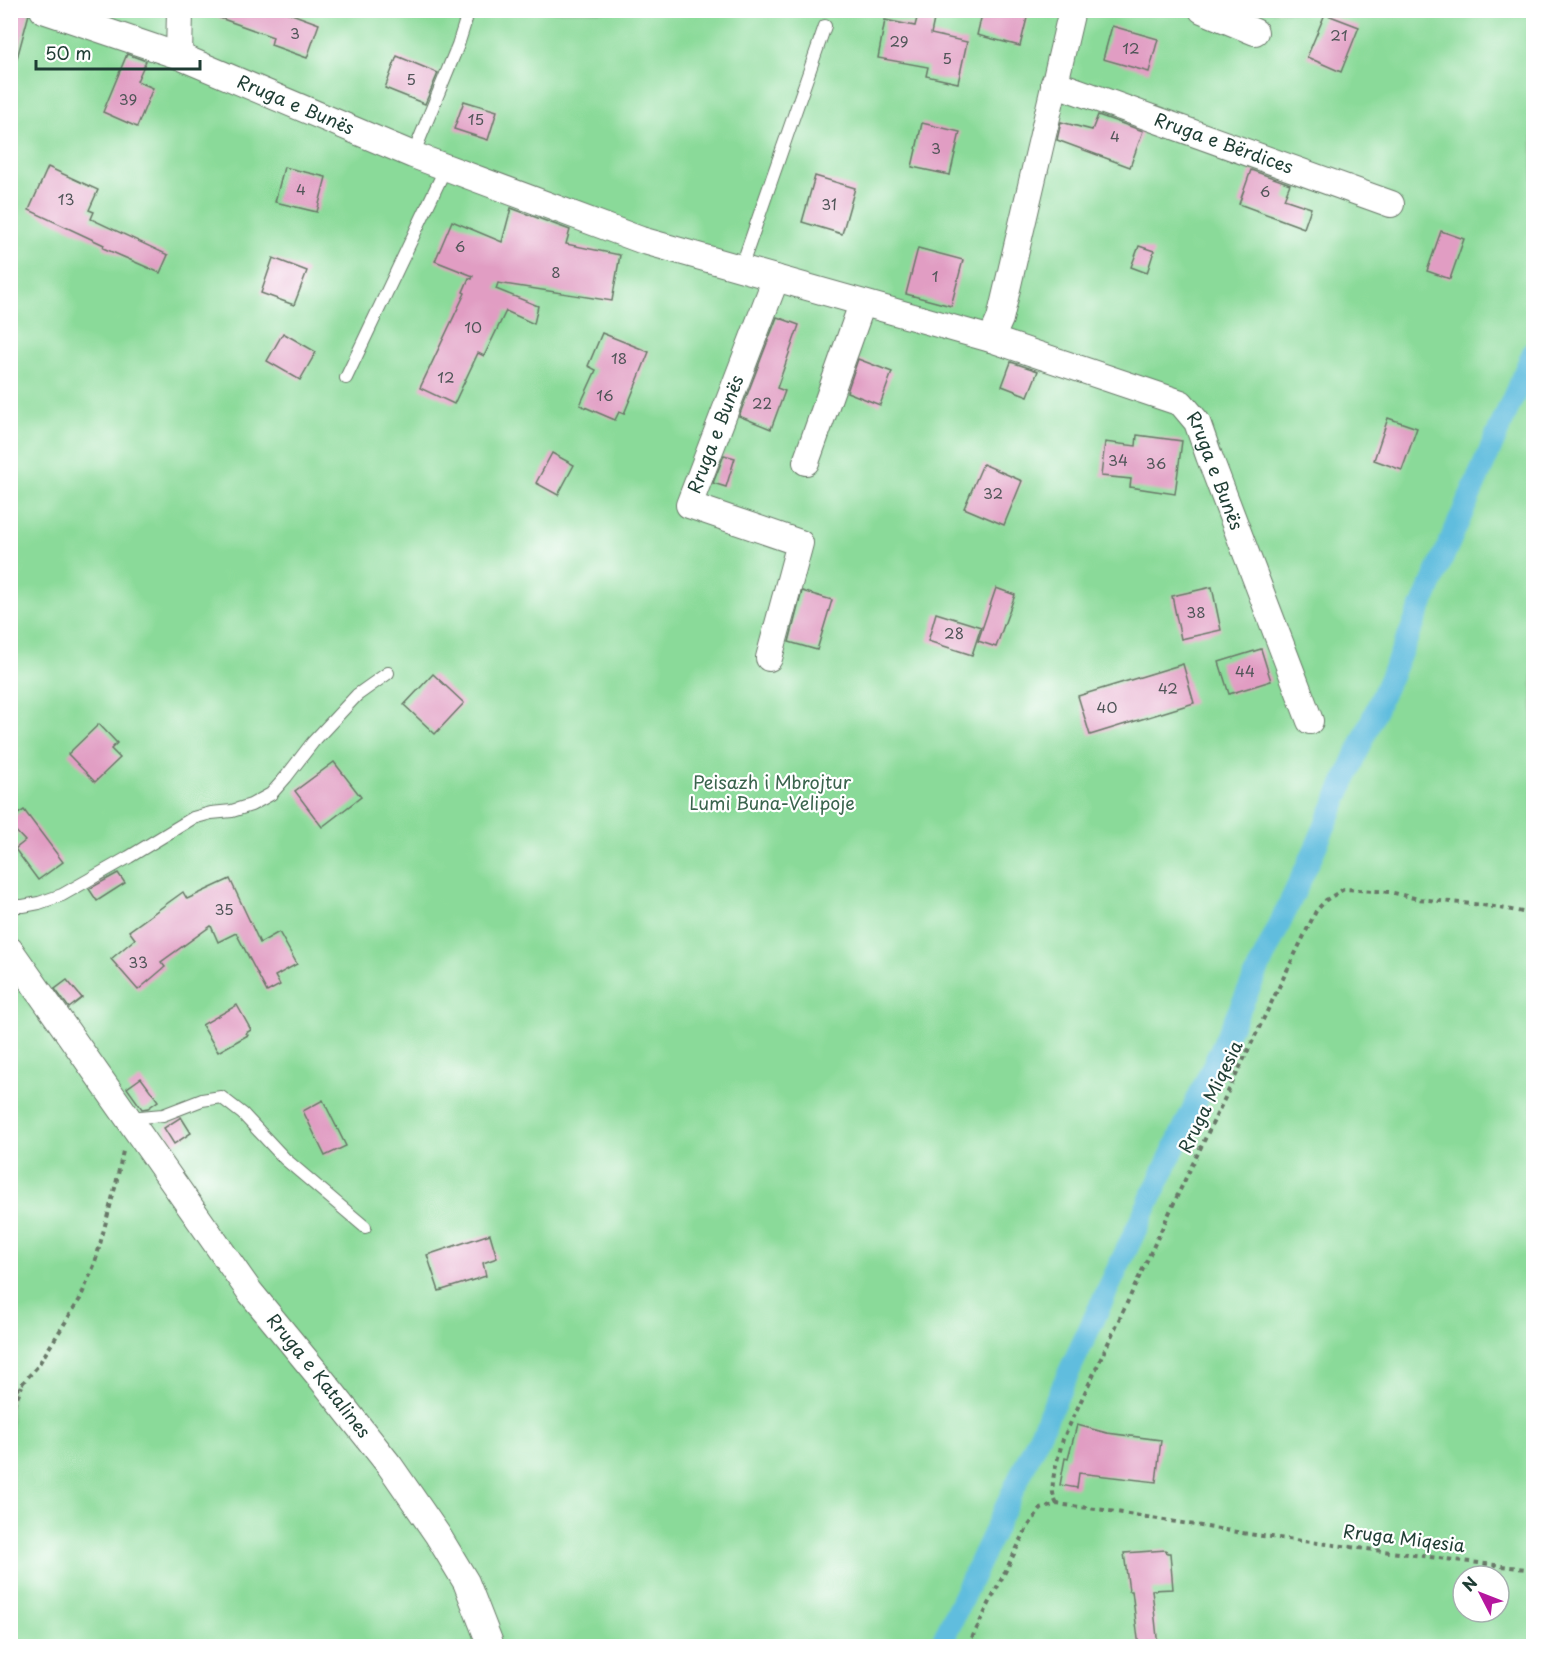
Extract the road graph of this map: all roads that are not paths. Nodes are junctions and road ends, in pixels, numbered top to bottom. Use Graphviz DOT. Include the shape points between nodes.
graph roads {
  1 [pos="43,10"];
  2 [pos="180,10"];
  3 [pos="469,10"];
  4 [pos="1072,10"];
  5 [pos="1202,10"];
  6 [pos="825,26"];
  7 [pos="1255,32"];
  8 [pos="178,56"];
  9 [pos="1054,83"];
  10 [pos="413,155"];
  11 [pos="446,167"];
  12 [pos="1391,204"];
  13 [pos="741,268"];
  14 [pos="776,278"];
  15 [pos="862,304"];
  16 [pos="992,339"];
  17 [pos="346,378"];
  18 [pos="806,462"];
  19 [pos="769,658"];
  20 [pos="388,673"];
  21 [pos="1310,721"];
  22 [pos="10,906"];
  23 [pos="10,950"];
  24 [pos="128,1118"];
  25 [pos="365,1227"];
  26 [pos="491,1647"];
  1 -- 8 [label="street, Rruga e Bunës"];
  2 -- 8 [label="street"];
  3 -- 10 [label="lane"];
  4 -- 9 [label="street"];
  5 -- 7 [label="street"];
  6 -- 13 [label="lane"];
  8 -- 10 [label="street, Rruga e Bunës"];
  9 -- 12 [label="street, Rruga e Bërdices"];
  9 -- 16 [label="street" via="1000,319"];
  10 -- 11 [label="street, Rruga e Bunës"];
  11 -- 13 [label="street, Rruga e Bunës" via="641,240"];
  11 -- 17 [label="lane"];
  13 -- 14 [label="street, Rruga e Bunës"];
  14 -- 15 [label="street, Rruga e Bunës"];
  14 -- 19 [label="street, Rruga e Bunës" via="689,505 800,543"];
  15 -- 16 [label="street, Rruga e Bunës"];
  15 -- 18 [label="street"];
  16 -- 21 [label="street, Rruga e Bunës" via="1180,403 1197,422"];
  20 -- 22 [label="lane" via="348,704 271,794 232,811 193,818 62,895 39,903"];
  23 -- 24 [label="street, Rruga e Katalines"];
  24 -- 25 [label="lane" via="163,1115 222,1097"];
  24 -- 26 [label="street, Rruga e Katalines" via="250,1292 390,1466 437,1534 466,1582"];
}
